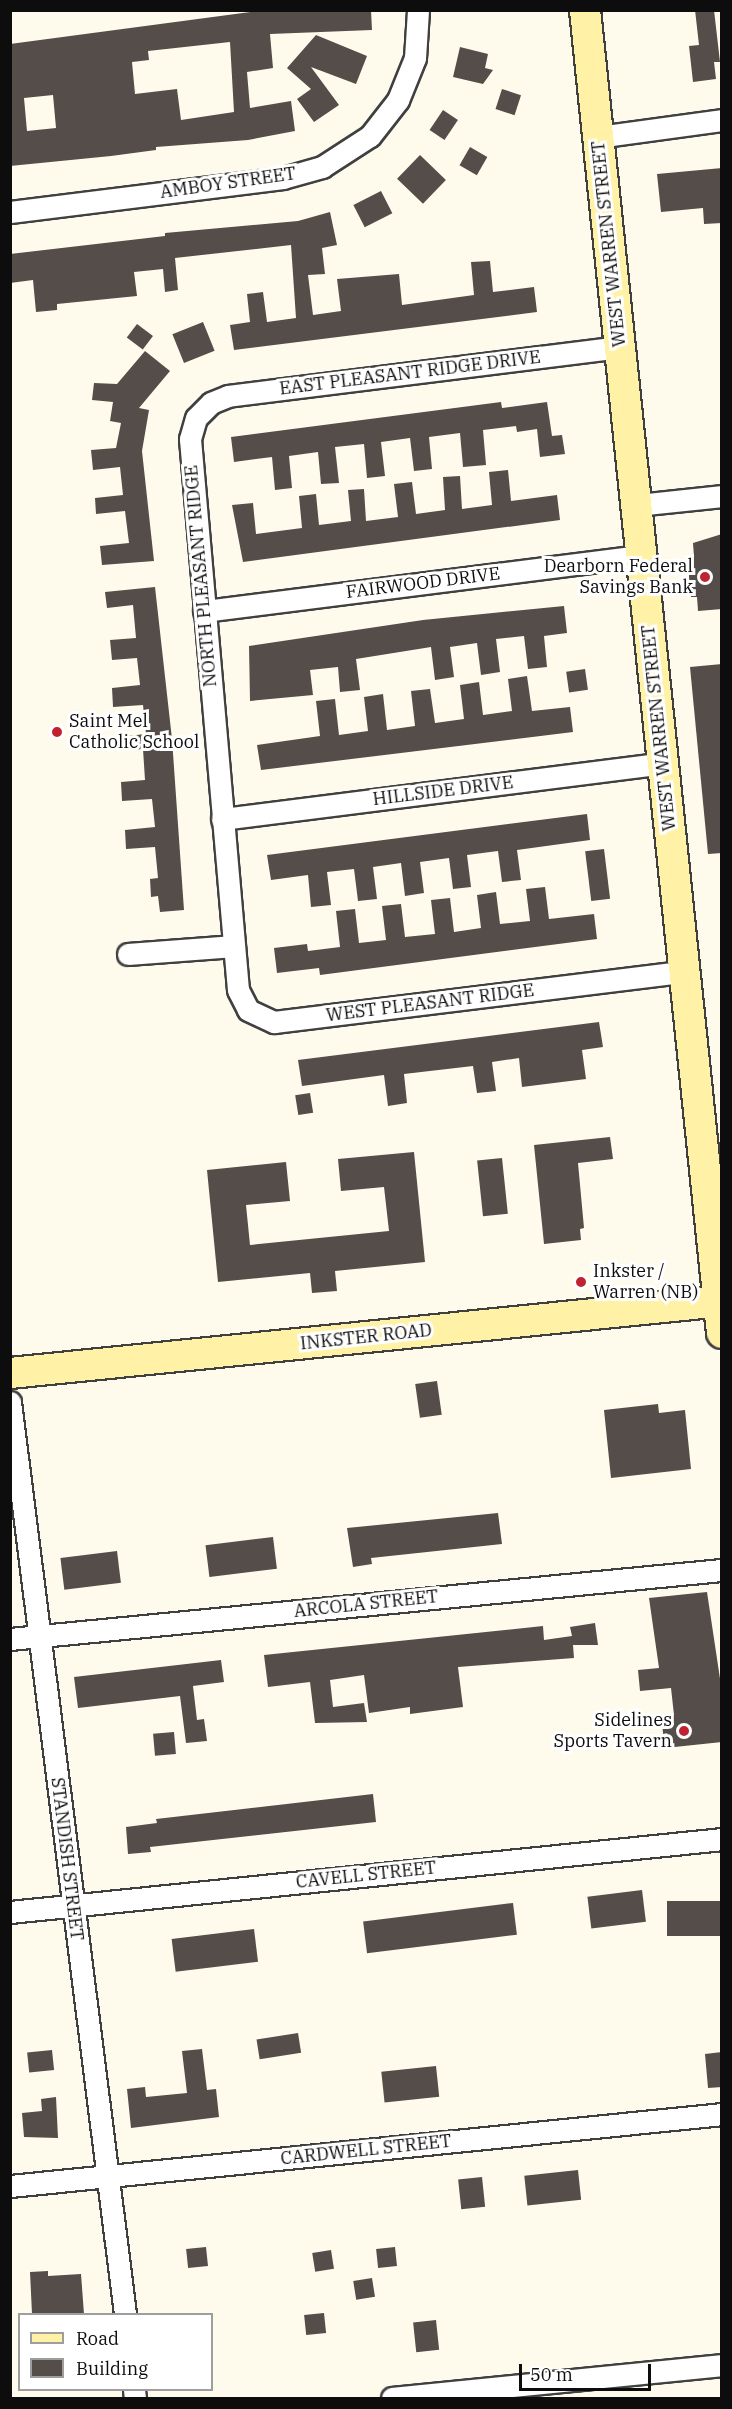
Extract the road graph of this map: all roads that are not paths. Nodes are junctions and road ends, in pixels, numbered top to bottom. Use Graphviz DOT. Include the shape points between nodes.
graph roads {
  1 [pos="418,10"];
  2 [pos="585,10"];
  3 [pos="722,120"];
  4 [pos="598,137"];
  5 [pos="10,212"];
  6 [pos="620,347"];
  7 [pos="204,408"];
  8 [pos="722,496"];
  9 [pos="637,505"];
  10 [pos="642,556"];
  11 [pos="204,611"];
  12 [pos="663,763"];
  13 [pos="222,819"];
  14 [pos="234,946"];
  15 [pos="128,954"];
  16 [pos="682,972"];
  17 [pos="720,1301"];
  18 [pos="722,1333"];
  19 [pos="10,1373"];
  20 [pos="10,1402"];
  21 [pos="722,1569"];
  22 [pos="39,1636"];
  23 [pos="10,1639"];
  24 [pos="722,1839"];
  25 [pos="73,1905"];
  26 [pos="10,1912"];
  27 [pos="722,2114"];
  28 [pos="107,2176"];
  29 [pos="10,2186"];
  30 [pos="125,2313"];
  31 [pos="722,2365"];
  32 [pos="392,2398"];
  1 -- 5 [label="street, AMBOY STREET" via="415,58 398,100 370,136 322,167 283,178"];
  2 -- 4 [label="main road, WEST WARREN STREET"];
  3 -- 4 [label="street"];
  4 -- 6 [label="main road, WEST WARREN STREET"];
  6 -- 7 [label="street, EAST PLEASANT RIDGE DRIVE" via="228,396"];
  6 -- 9 [label="main road, WEST WARREN STREET"];
  7 -- 11 [label="street, NORTH PLEASANT RIDGE" via="196,418 190,439"];
  8 -- 9 [label="street"];
  9 -- 10 [label="main road, WEST WARREN STREET"];
  10 -- 11 [label="street, FAIRWOOD DRIVE"];
  10 -- 12 [label="main road, WEST WARREN STREET"];
  11 -- 13 [label="street, NORTH PLEASANT RIDGE"];
  12 -- 13 [label="street, HILLSIDE DRIVE"];
  12 -- 16 [label="main road, WEST WARREN STREET"];
  13 -- 14 [label="street, NORTH PLEASANT RIDGE"];
  14 -- 15 [label="street"];
  14 -- 16 [label="street, WEST PLEASANT RIDGE" via="242,1001 255,1016 273,1022"];
  16 -- 17 [label="main road, WEST WARREN STREET"];
  17 -- 18 [label="main road, WEST WARREN STREET"];
  17 -- 19 [label="main road, INKSTER ROAD"];
  20 -- 22 [label="street, STANDISH STREET"];
  21 -- 22 [label="street, ARCOLA STREET"];
  22 -- 23 [label="street, ARCOLA STREET"];
  22 -- 25 [label="street, STANDISH STREET"];
  24 -- 25 [label="street, CAVELL STREET"];
  25 -- 26 [label="street, CAVELL STREET"];
  25 -- 28 [label="street, STANDISH STREET"];
  27 -- 28 [label="street, CARDWELL STREET"];
  28 -- 29 [label="street, CARDWELL STREET"];
  28 -- 30 [label="street, STANDISH STREET"];
  31 -- 32 [label="street"];
}
